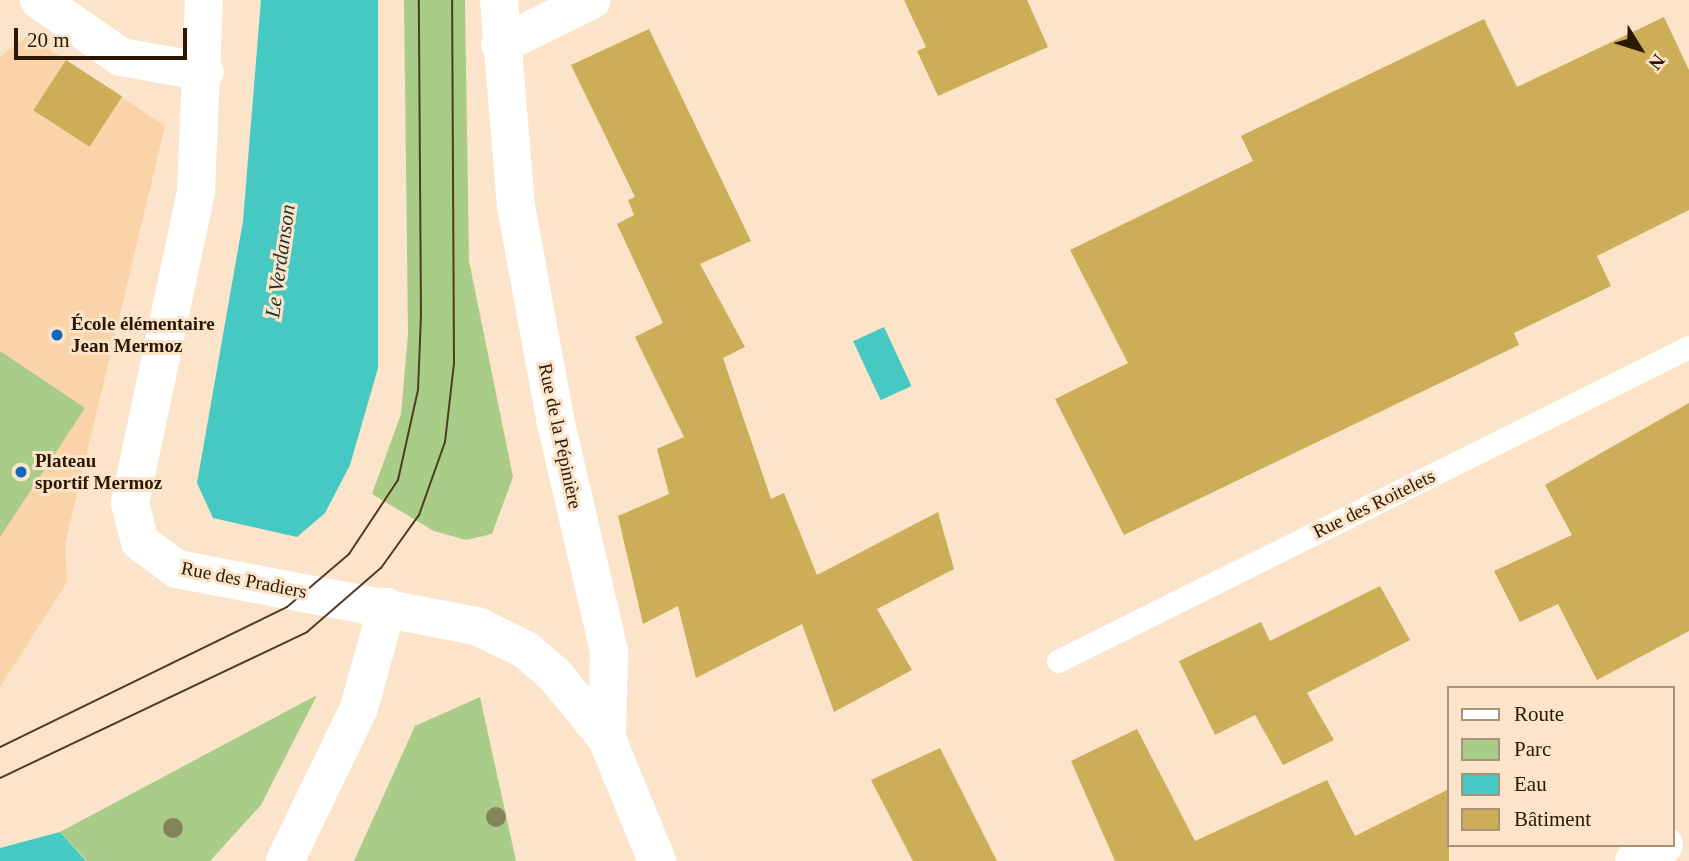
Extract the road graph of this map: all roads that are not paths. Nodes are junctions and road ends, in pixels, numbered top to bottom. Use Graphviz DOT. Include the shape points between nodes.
graph roads {
  1 [pos="39,0"];
  2 [pos="204,0"];
  3 [pos="499,0"];
  4 [pos="592,0"];
  5 [pos="500,45"];
  6 [pos="205,72"];
  7 [pos="1689,347"];
  8 [pos="387,607"];
  9 [pos="1058,661"];
  10 [pos="607,739"];
  11 [pos="1660,847"];
  12 [pos="285,861"];
  13 [pos="657,861"];
  14 [pos="1634,861"];
  1 -- 6 [label="street" via="121,57"];
  2 -- 6 [label="street, Rue des Pradiers"];
  3 -- 5 [label="street, Rue de la Pépinière"];
  4 -- 5 [label="street"];
  5 -- 10 [label="street, Rue de la Pépinière" via="526,267 609,651"];
  6 -- 8 [label="street, Rue des Pradiers" via="196,192 130,521 140,542 177,569"];
  7 -- 9 [label="lane, Rue des Roitelets"];
  8 -- 10 [label="street, Rue des Pradiers" via="477,626 526,650 555,675"];
  8 -- 12 [label="street" via="359,708"];
  10 -- 13 [label="street, Rue de la Pépinière"];
  11 -- 14 [label="street"];
}
